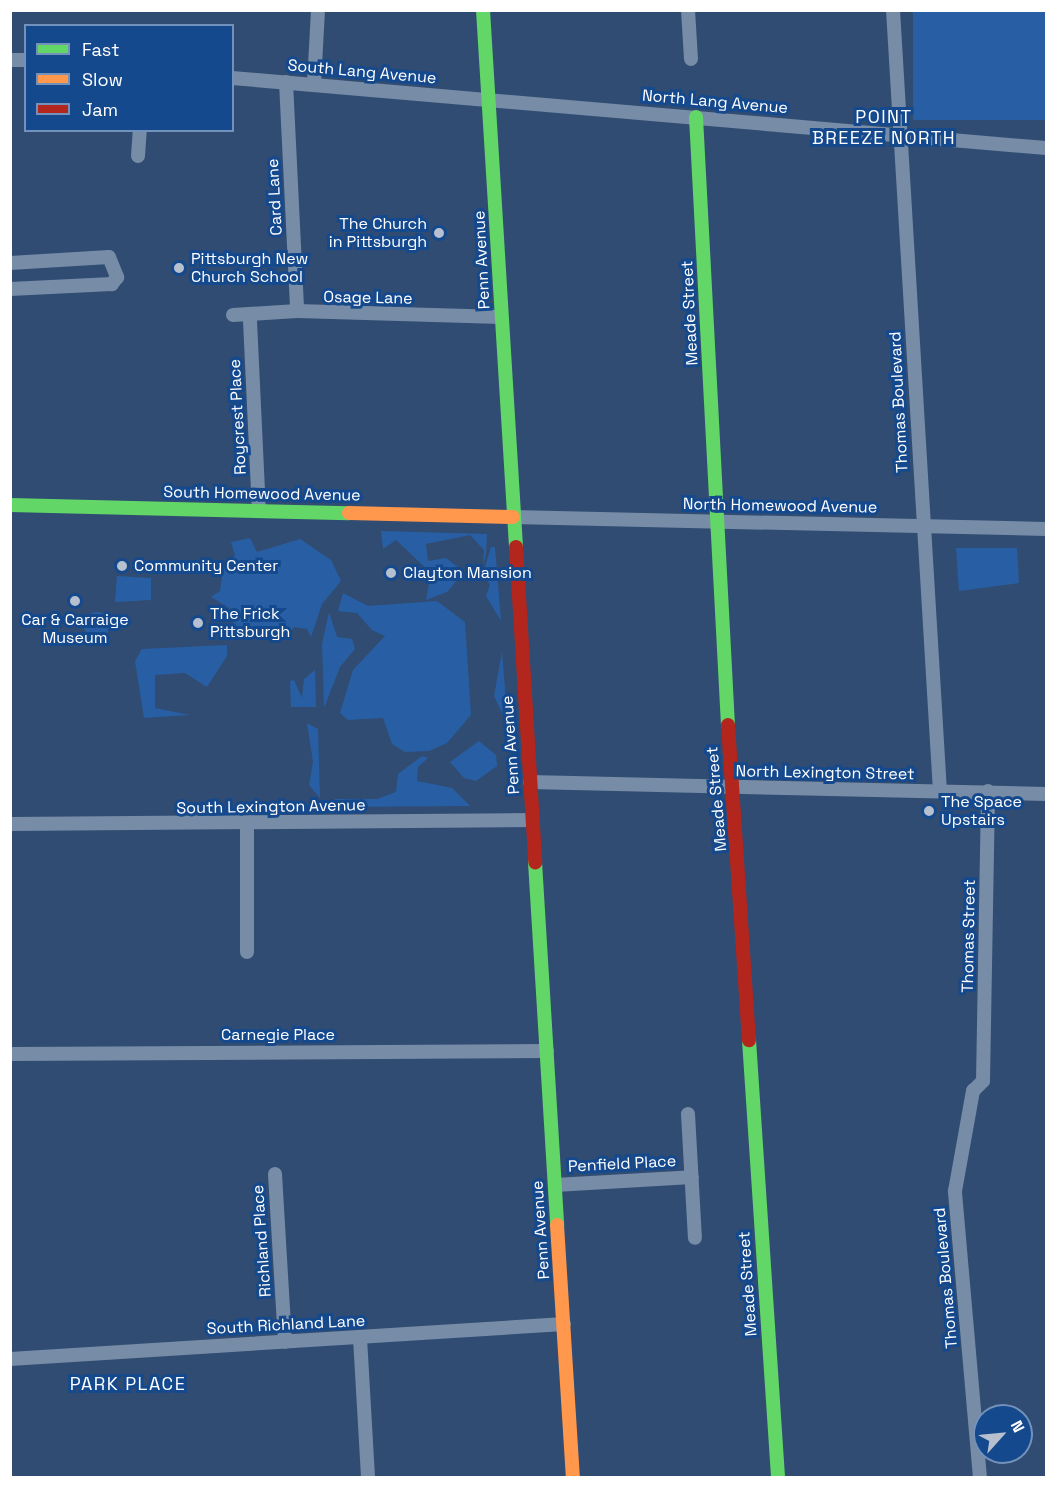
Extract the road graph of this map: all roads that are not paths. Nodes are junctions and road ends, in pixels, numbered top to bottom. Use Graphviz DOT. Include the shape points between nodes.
graph roads {
  1 [pos="318,10"];
  2 [pos="483,10"];
  3 [pos="688,10"];
  4 [pos="893,10"];
  5 [pos="691,59"];
  6 [pos="234,78"];
  7 [pos="286,82"];
  8 [pos="314,84"];
  9 [pos="489,99"];
  10 [pos="696,117"];
  11 [pos="140,132"];
  12 [pos="900,133"];
  13 [pos="1047,148"];
  14 [pos="138,156"];
  15 [pos="10,263"];
  16 [pos="10,289"];
  17 [pos="297,311"];
  18 [pos="233,315"];
  19 [pos="501,316"];
  20 [pos="250,321"];
  21 [pos="10,505"];
  22 [pos="259,511"];
  23 [pos="513,517"];
  24 [pos="717,521"];
  25 [pos="923,526"];
  26 [pos="1047,529"];
  27 [pos="530,782"];
  28 [pos="734,787"];
  29 [pos="940,791"];
  30 [pos="988,791"];
  31 [pos="1047,794"];
  32 [pos="532,820"];
  33 [pos="247,823"];
  34 [pos="10,824"];
  35 [pos="247,952"];
  36 [pos="547,1051"];
  37 [pos="10,1054"];
  38 [pos="982,1081"];
  39 [pos="688,1114"];
  40 [pos="275,1174"];
  41 [pos="692,1177"];
  42 [pos="555,1185"];
  43 [pos="695,1238"];
  44 [pos="564,1324"];
  45 [pos="360,1338"];
  46 [pos="285,1342"];
  47 [pos="10,1359"];
  48 [pos="368,1478"];
  49 [pos="573,1478"];
  50 [pos="778,1478"];
  51 [pos="980,1478"];
  1 -- 8 [label="street"];
  2 -- 9 [label="main road, Penn Avenue"];
  3 -- 5 [label="street"];
  4 -- 12 [label="street, Thomas Boulevard"];
  6 -- 7 [label="street, South Lang Avenue"];
  7 -- 8 [label="street, South Lang Avenue"];
  7 -- 17 [label="street, Card Lane"];
  8 -- 9 [label="street, South Lang Avenue"];
  9 -- 10 [label="street, North Lang Avenue"];
  9 -- 19 [label="main road, Penn Avenue"];
  10 -- 12 [label="street, North Lang Avenue"];
  10 -- 24 [label="main road, Meade Street"];
  11 -- 14 [label="street"];
  12 -- 13 [label="street, North Lang Avenue"];
  12 -- 25 [label="street, Thomas Boulevard"];
  15 -- 16 [label="street" via="109,257 117,277 112,284"];
  17 -- 18 [label="street, Osage Lane"];
  17 -- 19 [label="street, Osage Lane"];
  19 -- 23 [label="main road, Penn Avenue"];
  20 -- 22 [label="street, Roycrest Place"];
  21 -- 22 [label="main road, South Homewood Avenue"];
  22 -- 23 [label="main road, South Homewood Avenue"];
  23 -- 24 [label="street, North Homewood Avenue"];
  23 -- 27 [label="main road, Penn Avenue"];
  24 -- 25 [label="street, North Homewood Avenue"];
  24 -- 28 [label="main road, Meade Street"];
  25 -- 26 [label="street, North Homewood Avenue"];
  25 -- 29 [label="street, Thomas Boulevard"];
  27 -- 28 [label="street, North Lexington Street"];
  27 -- 32 [label="main road, Penn Avenue"];
  28 -- 29 [label="street, North Lexington Street"];
  28 -- 50 [label="main road, Meade Street"];
  29 -- 30 [label="street, North Lexington Street"];
  30 -- 31 [label="street, North Lexington Street"];
  30 -- 38 [label="street, Thomas Street"];
  32 -- 33 [label="street, South Lexington Avenue"];
  32 -- 36 [label="main road, Penn Avenue"];
  33 -- 34 [label="street, South Lexington Avenue"];
  33 -- 35 [label="street"];
  36 -- 37 [label="street, Carnegie Place"];
  36 -- 42 [label="main road, Penn Avenue"];
  38 -- 51 [label="street, Thomas Boulevard" via="973,1091 955,1191"];
  39 -- 41 [label="street"];
  40 -- 46 [label="street, Richland Place"];
  41 -- 42 [label="street, Penfield Place"];
  41 -- 43 [label="street"];
  42 -- 44 [label="main road, Penn Avenue"];
  44 -- 45 [label="street, South Richland Lane"];
  44 -- 49 [label="main road, Penn Avenue"];
  45 -- 46 [label="street, South Richland Lane"];
  45 -- 48 [label="street"];
  46 -- 47 [label="street, South Richland Lane"];
}
